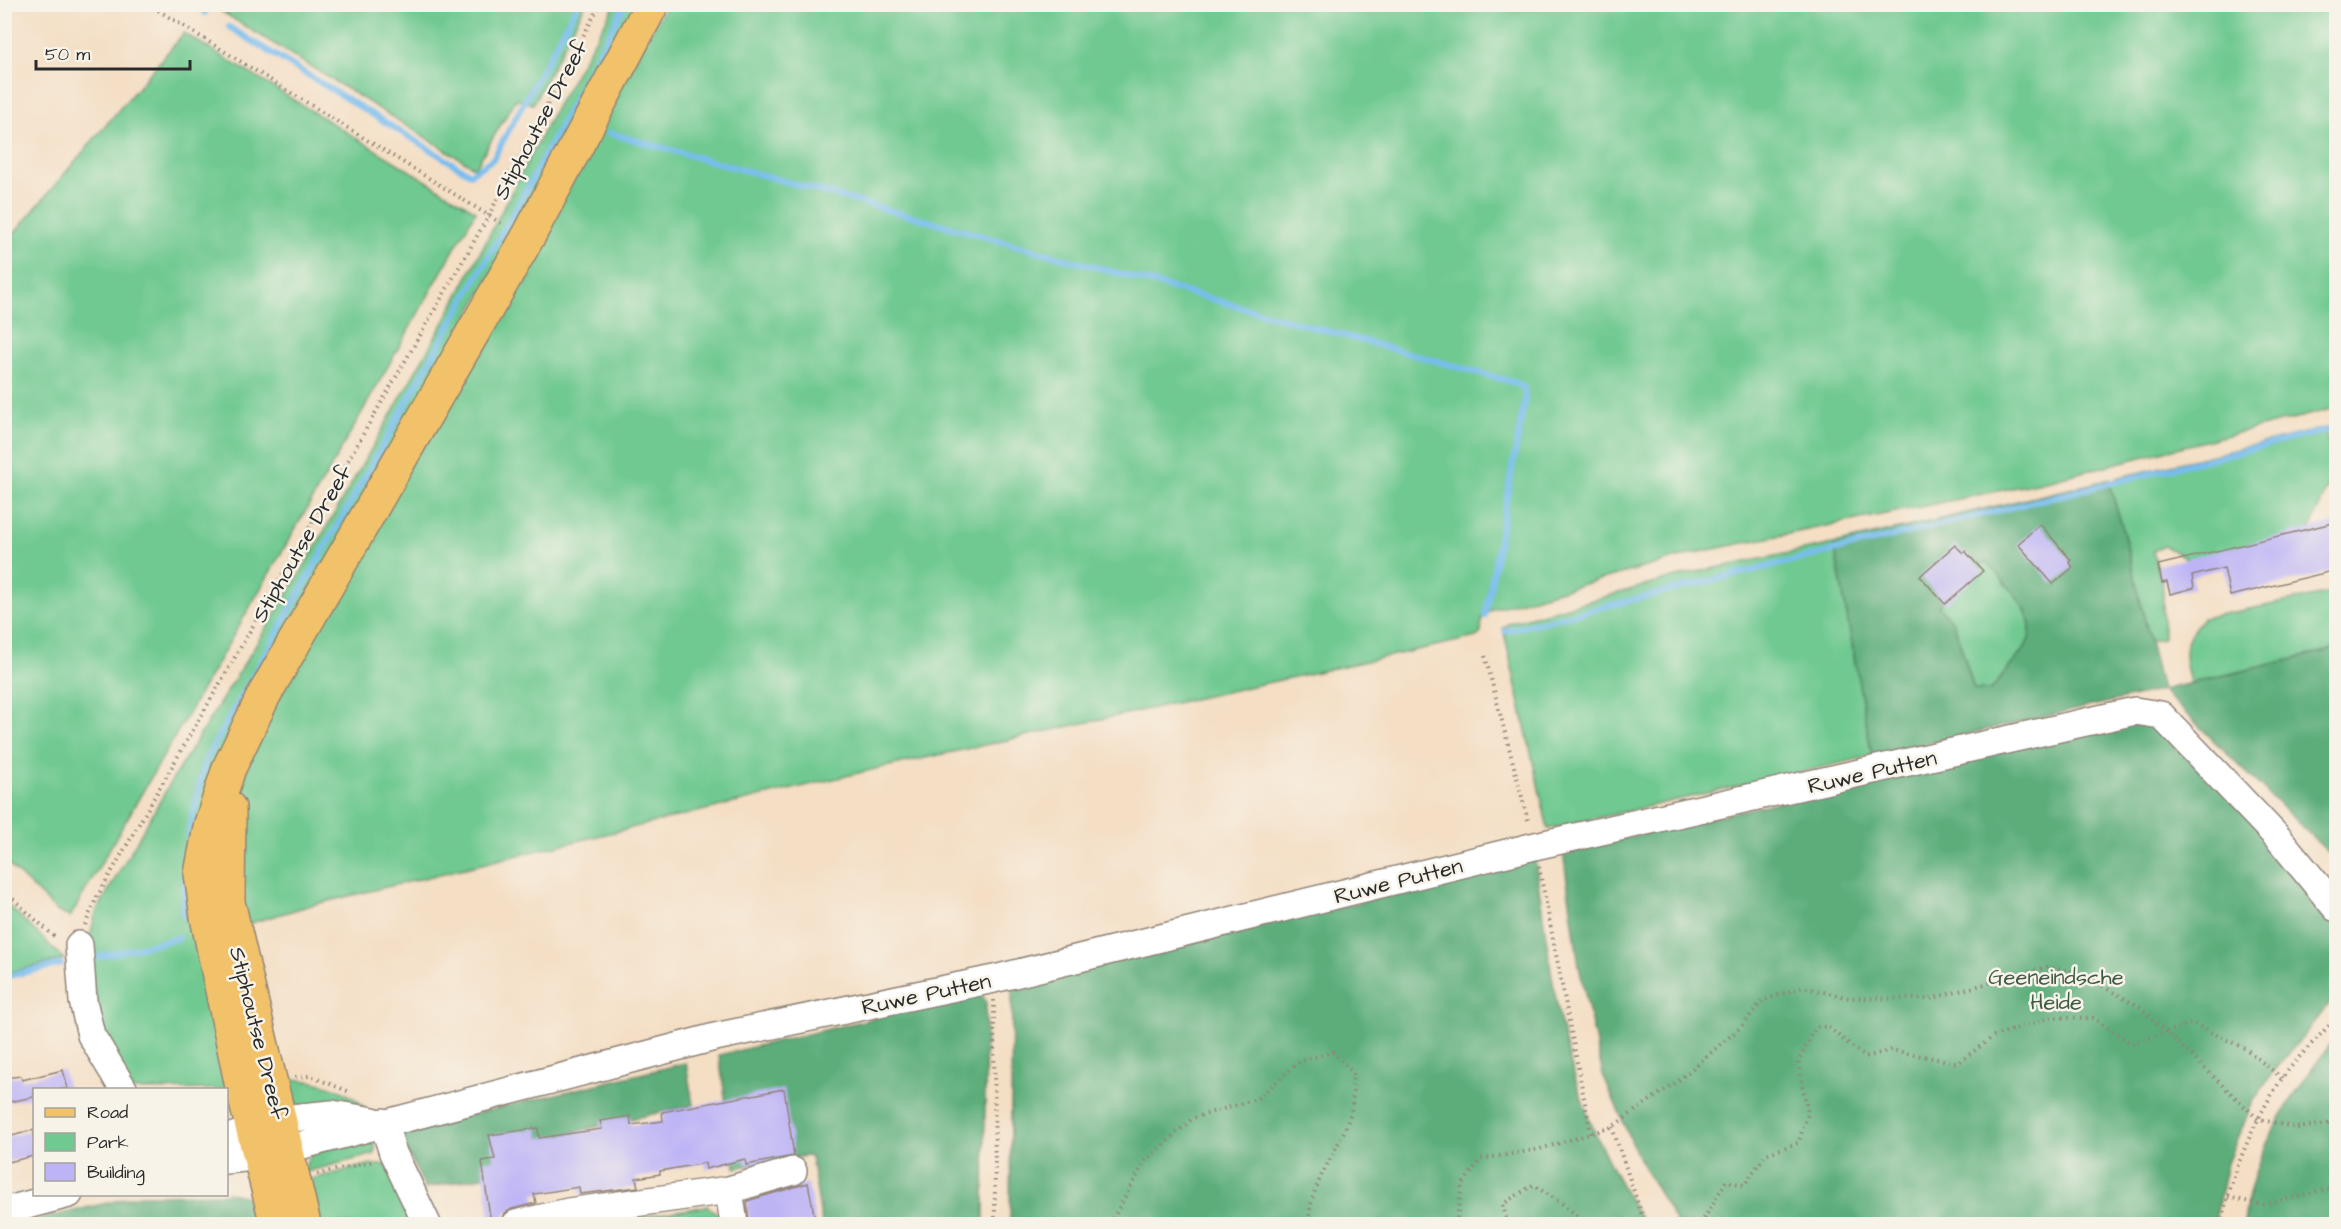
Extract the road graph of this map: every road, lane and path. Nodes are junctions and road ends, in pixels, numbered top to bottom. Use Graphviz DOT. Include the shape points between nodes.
graph roads {
  1 [pos="148,4"];
  2 [pos="600,4"];
  3 [pos="652,4"];
  4 [pos="488,217"];
  5 [pos="528,237"];
  6 [pos="1485,656"];
  7 [pos="229,768"];
  8 [pos="1535,846"];
  9 [pos="4,891"];
  10 [pos="2337,908"];
  11 [pos="79,945"];
  12 [pos="994,979"];
  13 [pos="2337,1018"];
  14 [pos="2168,1032"];
  15 [pos="271,1078"];
  16 [pos="2282,1078"];
  17 [pos="123,1088"];
  18 [pos="2258,1119"];
  19 [pos="383,1122"];
  20 [pos="2337,1123"];
  21 [pos="1612,1127"];
  22 [pos="1591,1134"];
  23 [pos="262,1138"];
  24 [pos="228,1159"];
  25 [pos="793,1171"];
  26 [pos="2337,1187"];
  27 [pos="729,1190"];
  28 [pos="61,1196"];
  29 [pos="2228,1197"];
  30 [pos="4,1211"];
  31 [pos="570,1218"];
  32 [pos="277,1224"];
  33 [pos="304,1224"];
  34 [pos="427,1224"];
  35 [pos="516,1224"];
  36 [pos="734,1224"];
  37 [pos="995,1224"];
  38 [pos="1110,1224"];
  39 [pos="1309,1224"];
  40 [pos="1456,1224"];
  41 [pos="1507,1224"];
  42 [pos="1586,1224"];
  43 [pos="1646,1224"];
  44 [pos="1701,1224"];
  45 [pos="2221,1224"];
  1 -- 4 [label="path"];
  2 -- 4 [label="path, Stiphoutse Dreef"];
  3 -- 5 [label="main road, Stiphoutse Dreef"];
  4 -- 5 [label="path"];
  4 -- 11 [label="path, Stiphoutse Dreef" via="97,897"];
  5 -- 7 [label="main road, Stiphoutse Dreef" via="264,695"];
  6 -- 8 [label="path"];
  7 -- 15 [label="main road, Stiphoutse Dreef" via="228,902"];
  7 -- 23 [label="main road, Stiphoutse Dreef" via="210,827 201,874 242,1087"];
  8 -- 10 [label="street, Ruwe Putten" via="2135,711 2149,711 2161,715 2186,739"];
  8 -- 12 [label="street, Ruwe Putten"];
  8 -- 22 [label="path"];
  9 -- 11 [label="path" via="55,939"];
  11 -- 17 [label="street" via="83,1002 91,1035"];
  12 -- 19 [label="street, Ruwe Putten" via="715,1037"];
  12 -- 37 [label="path"];
  13 -- 16 [label="path"];
  14 -- 16 [label="path" via="2192,1023 2246,1049"];
  14 -- 18 [label="path"];
  14 -- 21 [label="path" via="2140,1007 2077,972 2047,967 1930,999 1850,998 1802,987 1762,1001 1741,1027 1679,1080"];
  14 -- 44 [label="path" via="2133,1044 2093,1018 2052,1017 1994,1036 1958,1064 1891,1050 1866,1057 1828,1028 1816,1027 1798,1061 1808,1114 1798,1143 1766,1154 1744,1185 1726,1181"];
  15 -- 19 [label="path" via="310,1077 358,1095"];
  15 -- 23 [label="main road, Stiphoutse Dreef"];
  16 -- 18 [label="path"];
  18 -- 20 [label="path" via="2297,1128"];
  18 -- 29 [label="path"];
  19 -- 23 [label="street, Ruwe Putten"];
  19 -- 34 [label="street" via="393,1153"];
  21 -- 22 [label="path"];
  21 -- 43 [label="path"];
  22 -- 40 [label="path" via="1540,1149 1481,1159 1462,1185"];
  23 -- 24 [label="street, Ruwe Putten"];
  23 -- 32 [label="main road, Stiphoutse Dreef"];
  23 -- 33 [label="main road, Stiphoutse Dreef"];
  25 -- 27 [label="street"];
  26 -- 29 [label="path" via="2264,1205"];
  27 -- 31 [label="street"];
  27 -- 36 [label="street"];
  28 -- 30 [label="street"];
  29 -- 45 [label="path"];
  31 -- 35 [label="street"];
  38 -- 39 [label="path" via="1145,1161 1193,1118 1257,1099 1300,1061 1333,1052 1353,1073 1350,1114 1319,1178"];
  41 -- 42 [label="path" via="1503,1204 1533,1185"];
}
